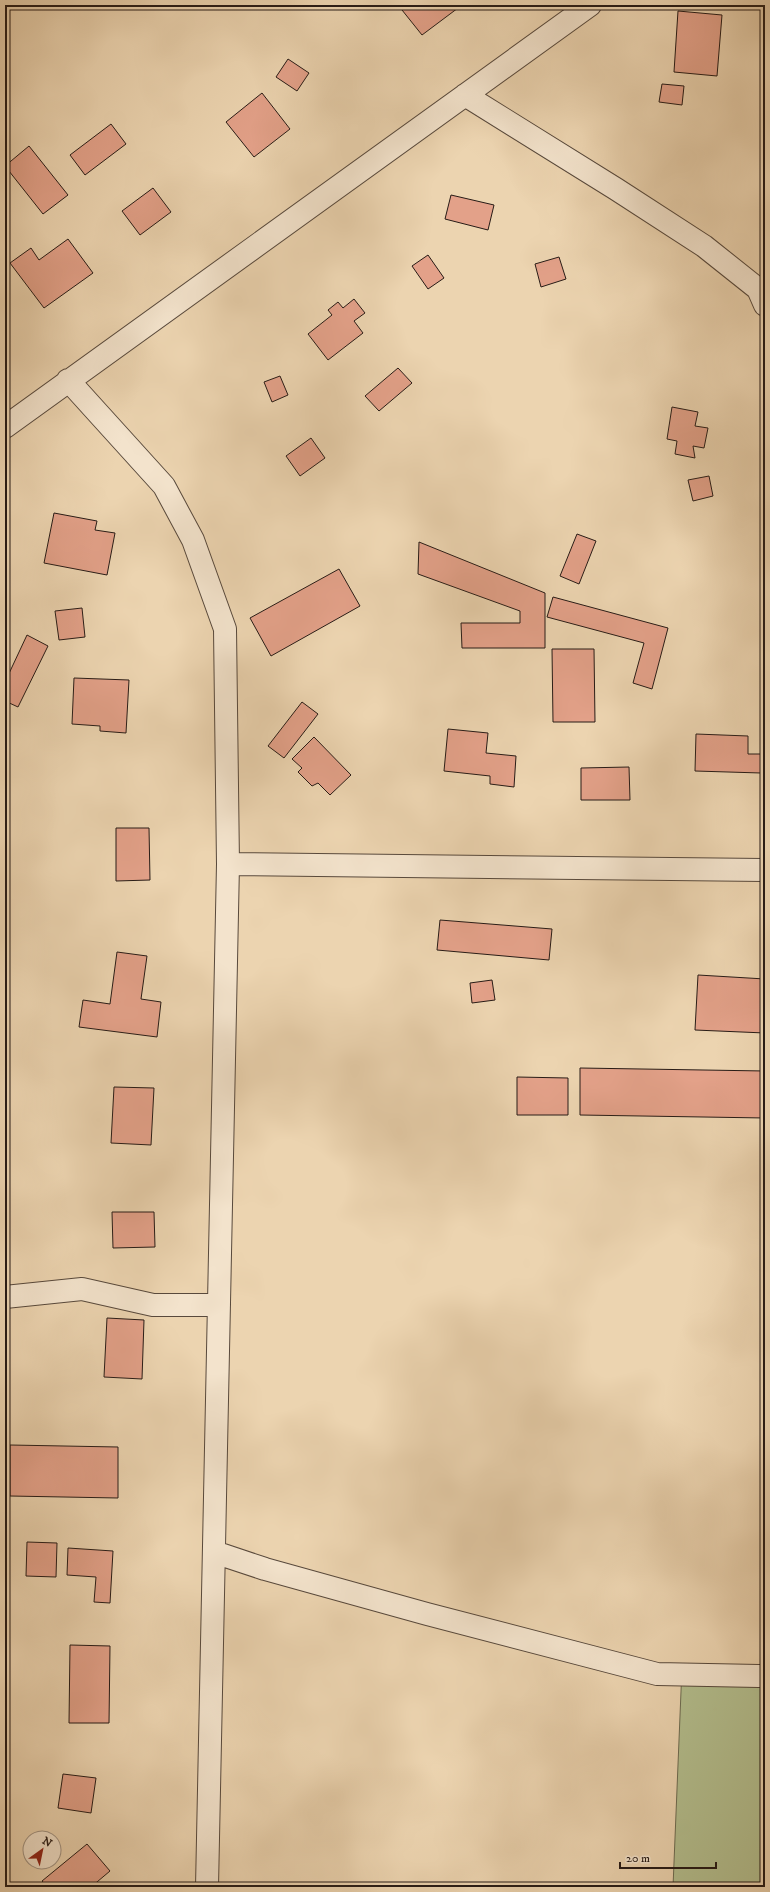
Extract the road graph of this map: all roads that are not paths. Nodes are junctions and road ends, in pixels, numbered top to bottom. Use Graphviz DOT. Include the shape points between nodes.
graph roads {
  1 [pos="590,5"];
  2 [pos="465,95"];
  3 [pos="765,304"];
  4 [pos="68,380"];
  5 [pos="5,426"];
  6 [pos="228,864"];
  7 [pos="765,870"];
  8 [pos="5,1297"];
  9 [pos="219,1305"];
  10 [pos="214,1552"];
  11 [pos="759,1676"];
  12 [pos="207,1887"];
  1 -- 2 [label="street"];
  2 -- 3 [label="street" via="704,246 758,289"];
  2 -- 4 [label="street"];
  4 -- 5 [label="street"];
  4 -- 6 [label="street" via="164,486 193,540 225,629"];
  6 -- 7 [label="street"];
  6 -- 9 [label="street"];
  8 -- 9 [label="street" via="82,1289 153,1305"];
  9 -- 10 [label="street"];
  10 -- 11 [label="street" via="265,1569 427,1614 657,1674"];
  10 -- 12 [label="street"];
}
